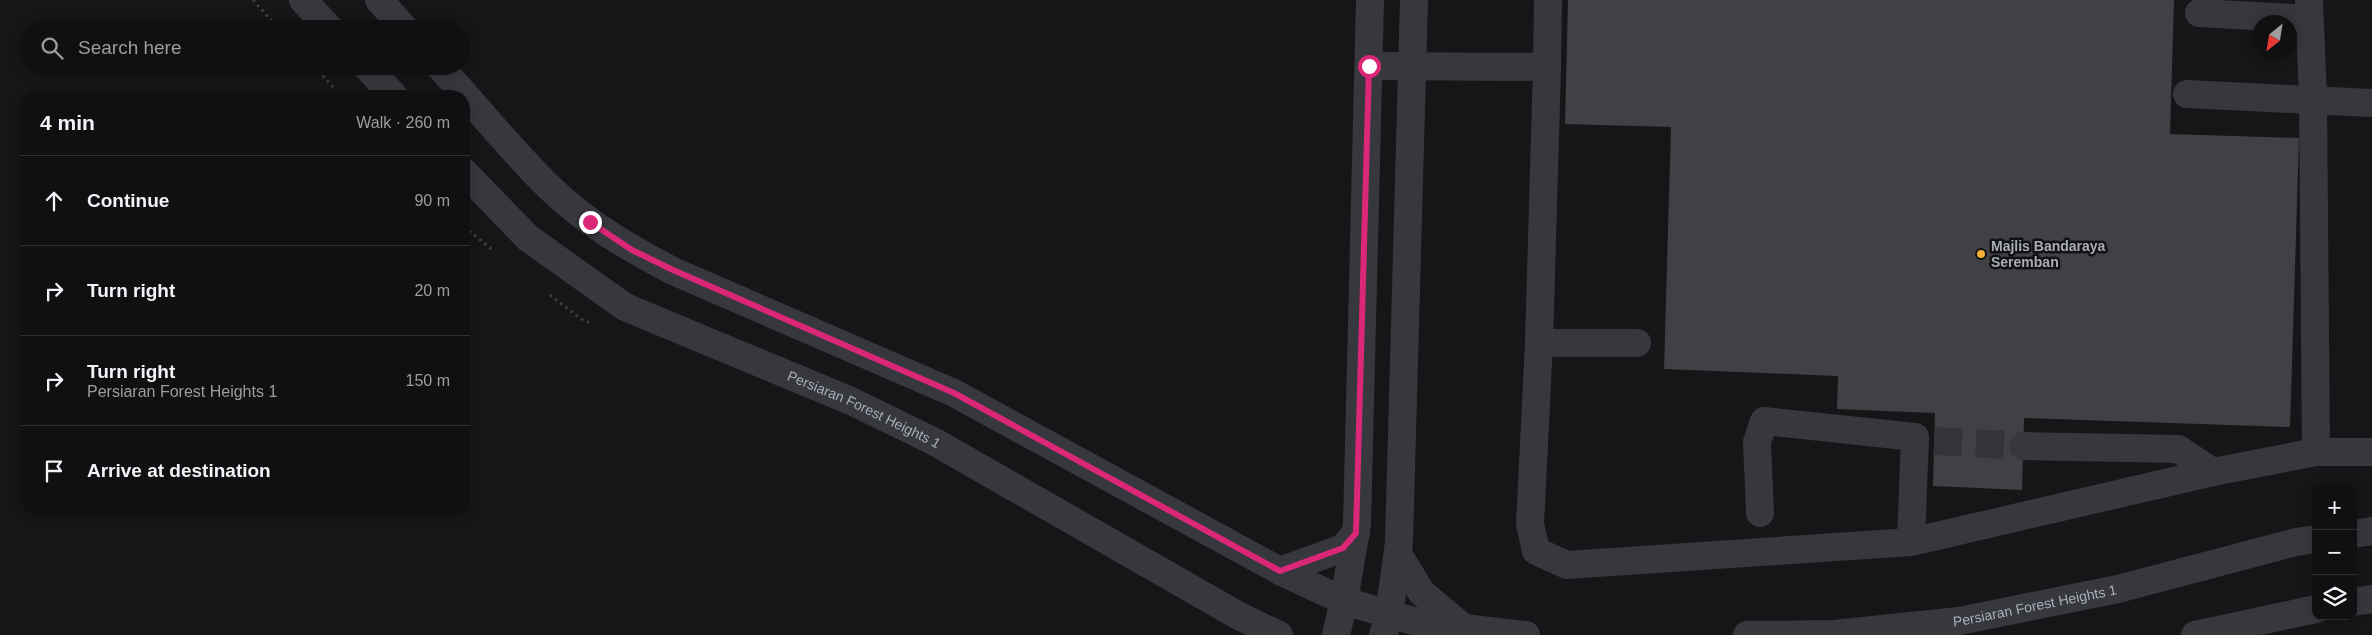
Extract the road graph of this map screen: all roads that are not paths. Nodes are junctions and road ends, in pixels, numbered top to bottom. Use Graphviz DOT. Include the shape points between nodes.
graph roads {
  1 [pos="303,0"];
  2 [pos="379,0"];
  3 [pos="1370,0"];
  4 [pos="1414,0"];
  5 [pos="1548,0"];
  6 [pos="2309,10"];
  7 [pos="2199,13"];
  8 [pos="322,20"];
  9 [pos="397,20"];
  10 [pos="1369,66"];
  11 [pos="1547,67"];
  12 [pos="1412,68"];
  13 [pos="374,75"];
  14 [pos="447,75"];
  15 [pos="388,90"];
  16 [pos="461,90"];
  17 [pos="2187,94"];
  18 [pos="2313,98"];
  19 [pos="470,100"];
  20 [pos="2372,103"];
  21 [pos="470,178"];
  22 [pos="1539,343"];
  23 [pos="1637,343"];
  24 [pos="2023,446"];
  25 [pos="2316,452"];
  26 [pos="2372,452"];
  27 [pos="2213,472"];
  28 [pos="1760,513"];
  29 [pos="2372,532"];
  30 [pos="1356,533"];
  31 [pos="2357,534"];
  32 [pos="2312,540"];
  33 [pos="1911,542"];
  34 [pos="1398,554"];
  35 [pos="1280,571"];
  36 [pos="2372,600"];
  37 [pos="1344,601"];
  38 [pos="2357,602"];
  39 [pos="2312,610"];
  40 [pos="1386,625"];
  41 [pos="1464,629"];
  42 [pos="1279,635"];
  43 [pos="1336,635"];
  44 [pos="1526,635"];
  45 [pos="1747,635"];
  46 [pos="2195,635"];
  1 -- 8 [label="street"];
  2 -- 9 [label="street"];
  3 -- 10 [label="street"];
  4 -- 12 [label="street"];
  5 -- 11 [label="street"];
  6 -- 7 [label="street"];
  6 -- 18 [label="street"];
  10 -- 12 [label="street"];
  10 -- 30 [label="street"];
  11 -- 12 [label="street"];
  11 -- 22 [label="street"];
  12 -- 34 [label="street"];
  13 -- 15 [label="street"];
  14 -- 16 [label="street"];
  17 -- 18 [label="street"];
  18 -- 20 [label="street"];
  18 -- 25 [label="street"];
  19 -- 35 [label="street" via="550,188 590,222 632,250 954,393"];
  21 -- 42 [label="street, Persiaran Forest Heights 1" via="528,238 625,307 851,401 935,442 1239,616"];
  22 -- 23 [label="street"];
  22 -- 33 [label="street" via="1530,524 1536,551 1567,565"];
  24 -- 27 [label="street" via="2178,450"];
  25 -- 26 [label="street"];
  25 -- 27 [label="street"];
  27 -- 33 [label="street"];
  28 -- 33 [label="street" via="1757,442 1764,421 1924,439"];
  29 -- 31 [label="street"];
  30 -- 35 [label="street" via="1343,548"];
  30 -- 37 [label="street"];
  32 -- 45 [label="street, Persiaran Forest Heights 1" via="2118,589 1959,621 1834,634"];
  34 -- 40 [label="street"];
  34 -- 41 [label="street" via="1422,593"];
  35 -- 37 [label="street"];
  36 -- 38 [label="street"];
  37 -- 40 [label="street"];
  37 -- 43 [label="street"];
  39 -- 46 [label="street"];
  40 -- 41 [label="street" via="1420,622"];
  41 -- 44 [label="street"];
}
